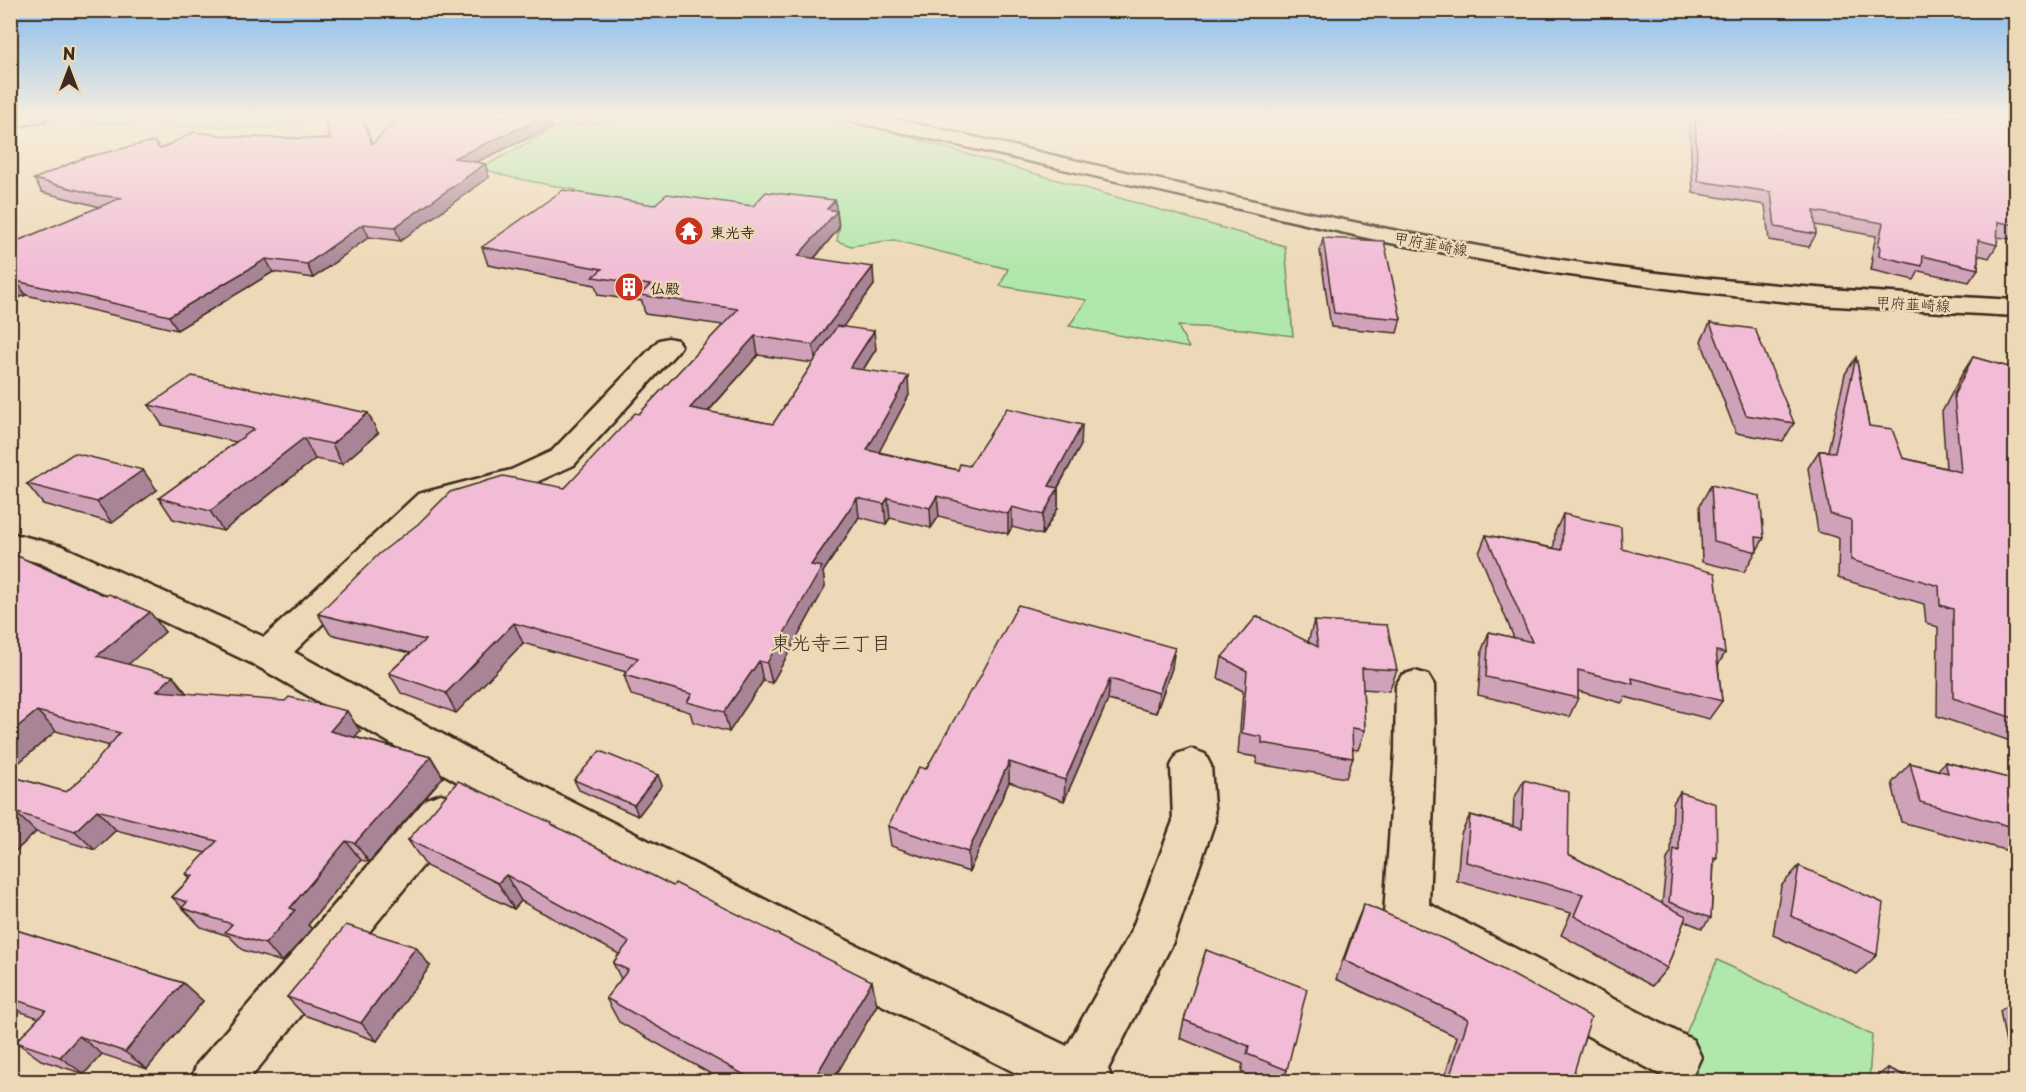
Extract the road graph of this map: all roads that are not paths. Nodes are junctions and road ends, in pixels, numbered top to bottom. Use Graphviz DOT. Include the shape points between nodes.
graph roads {
  1 [pos="1083,167"];
  2 [pos="2016,308"];
  3 [pos="668,346"];
  4 [pos="10,544"];
  5 [pos="268,655"];
  6 [pos="1415,685"];
  7 [pos="1191,766"];
  8 [pos="475,772"];
  9 [pos="1676,1057"];
  10 [pos="1083,1079"];
  11 [pos="215,1082"];
  1 -- 2 [label="street, 甲府韮崎線" via="1385,235 1555,266 1818,297"];
  3 -- 5 [label="street" via="563,458 521,477 429,501"];
  4 -- 5 [label="street" via="50,554"];
  5 -- 8 [label="street"];
  6 -- 9 [label="street" via="1406,915"];
  7 -- 10 [label="street" via="1194,821 1150,942"];
  8 -- 10 [label="street" via="810,946"];
  8 -- 11 [label="street"];
}
